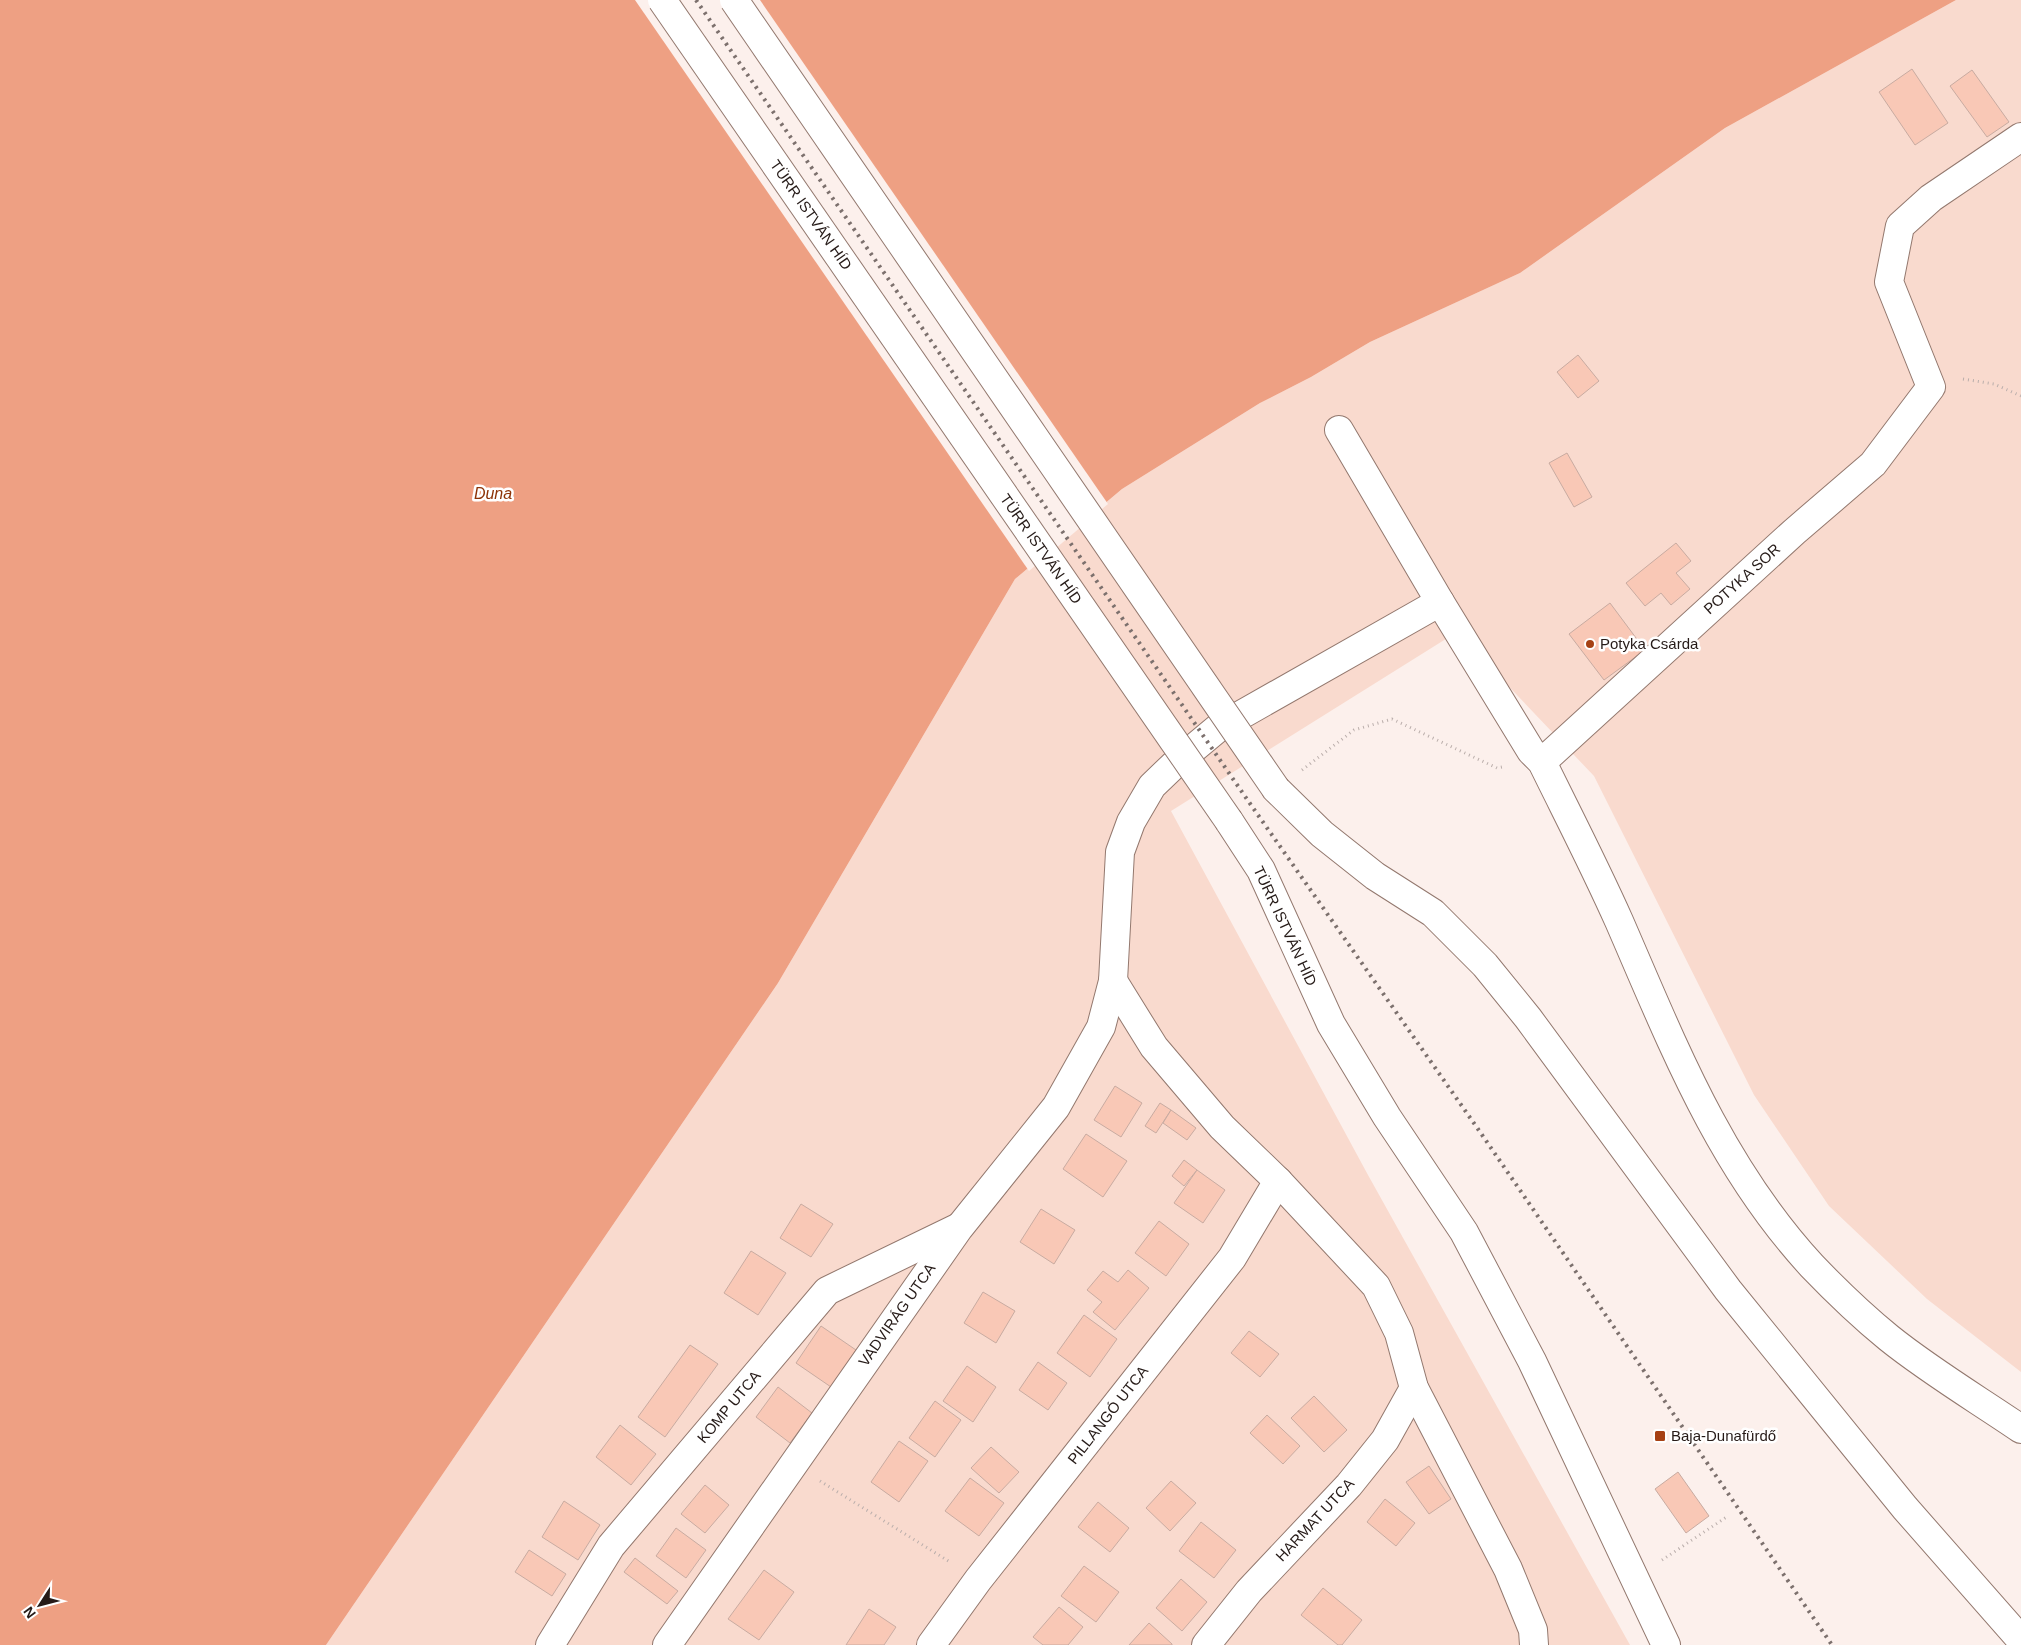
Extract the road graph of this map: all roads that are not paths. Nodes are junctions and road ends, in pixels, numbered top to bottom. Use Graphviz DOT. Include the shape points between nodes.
graph roads {
  1 [pos="662,0"];
  2 [pos="734,0"];
  3 [pos="2021,137"];
  4 [pos="1339,430"];
  5 [pos="1440,602"];
  6 [pos="1542,762"];
  7 [pos="1113,981"];
  8 [pos="1278,1181"];
  9 [pos="959,1228"];
  10 [pos="1414,1388"];
  11 [pos="2021,1429"];
  12 [pos="2021,1640"];
  13 [pos="550,1645"];
  14 [pos="667,1645"];
  15 [pos="931,1645"];
  16 [pos="1206,1645"];
  17 [pos="1534,1645"];
  18 [pos="1666,1645"];
  1 -- 18 [label="street, TÜRR ISTVÁN HÍD, bridge" via="1261,870 1331,1024 1387,1117 1464,1232 1532,1361"];
  2 -- 12 [label="street, bridge" via="1276,789 1322,834 1375,876 1433,913 1485,965 1528,1018 1728,1290 1904,1508"];
  3 -- 6 [label="street, POTYKA SOR" via="1930,198 1900,226 1889,282 1931,387 1873,464"];
  4 -- 5 [label="street"];
  5 -- 6 [label="street" via="1531,751"];
  5 -- 7 [label="street, VADVIRÁG UTCA" via="1218,728 1152,786 1131,822 1120,852"];
  6 -- 11 [label="street" via="1607,894 1687,1076 1716,1132 1755,1195 1812,1266 1889,1338"];
  7 -- 8 [label="street" via="1154,1047 1222,1127"];
  7 -- 9 [label="street, VADVIRÁG UTCA" via="1101,1026 1056,1107"];
  8 -- 10 [label="street" via="1376,1286 1399,1332"];
  8 -- 15 [label="street, PILLANGÓ UTCA" via="1232,1258 978,1580"];
  9 -- 13 [label="street, KOMP UTCA" via="827,1291 611,1546"];
  9 -- 14 [label="street, VADVIRÁG UTCA"];
  10 -- 16 [label="street, HARMAT UTCA" via="1385,1440 1349,1485 1249,1591"];
  10 -- 17 [label="street" via="1508,1569 1533,1630"];
}
